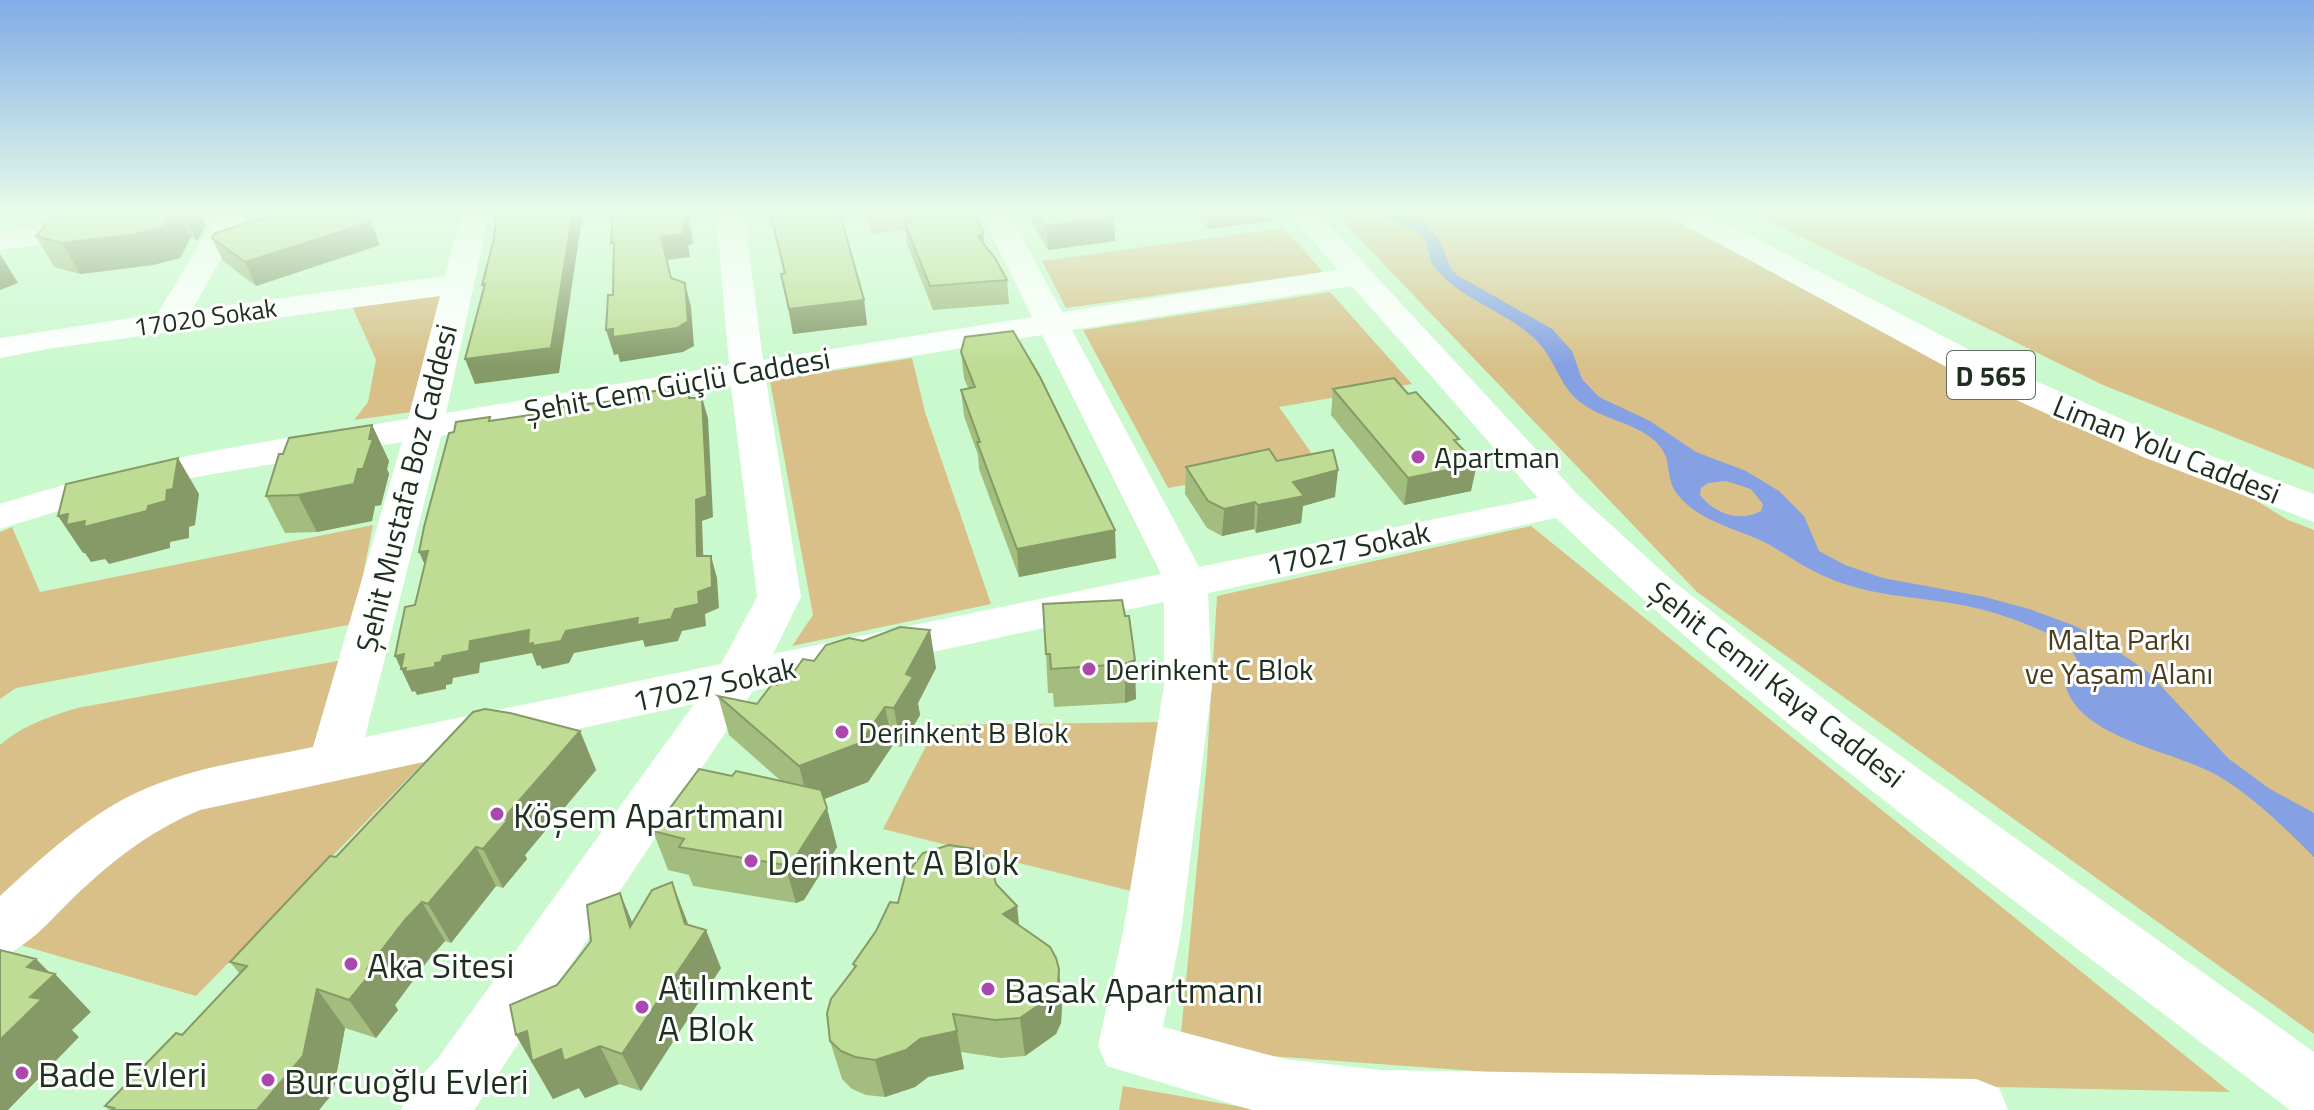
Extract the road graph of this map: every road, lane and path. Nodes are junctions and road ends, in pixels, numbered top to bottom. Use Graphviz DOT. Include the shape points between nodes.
graph roads {
  1 [pos="203,263"];
  2 [pos="463,263"];
  3 [pos="736,263"];
  4 [pos="1022,263"];
  5 [pos="1348,263"];
  6 [pos="1778,263"];
  7 [pos="1823,263"];
  8 [pos="1360,276"];
  9 [pos="458,284"];
  10 [pos="169,322"];
  11 [pos="1054,323"];
  12 [pos="0,348"];
  13 [pos="747,371"];
  14 [pos="424,428"];
  15 [pos="2314,485"];
  16 [pos="1565,504"];
  17 [pos="2314,509"];
  18 [pos="0,517"];
  19 [pos="1186,582"];
  20 [pos="737,679"];
  21 [pos="333,764"];
  22 [pos="0,932"];
  23 [pos="2314,1090"];
  24 [pos="433,1110"];
  25 [pos="1976,1110"];
  1 -- 10 [label="street"];
  2 -- 9 [label="street, Şehit Mustafa Boz Caddesi"];
  3 -- 13 [label="street"];
  4 -- 11 [label="street"];
  5 -- 8 [label="street, Şehit Cemil Kaya Caddesi"];
  6 -- 17 [label="main road, Liman Yolu Caddesi / D 565" via="1976,368 2157,449"];
  7 -- 15 [label="main road, Liman Yolu Caddesi / D 565" via="2019,359"];
  8 -- 11 [label="street, Şehit Cem Güçlü Caddesi"];
  8 -- 16 [label="street, Şehit Cemil Kaya Caddesi"];
  9 -- 10 [label="street, 17020 Sokak"];
  9 -- 14 [label="street, Şehit Mustafa Boz Caddesi"];
  10 -- 12 [label="street, 17020 Sokak"];
  11 -- 13 [label="street, Şehit Cem Güçlü Caddesi"];
  11 -- 19 [label="street"];
  13 -- 14 [label="street, Şehit Cem Güçlü Caddesi"];
  13 -- 20 [label="street" via="779,597"];
  14 -- 18 [label="street, Şehit Cem Güçlü Caddesi" via="214,460 122,480"];
  14 -- 21 [label="street, Şehit Mustafa Boz Caddesi"];
  16 -- 19 [label="street, 17027 Sokak"];
  16 -- 23 [label="street, Şehit Cemil Kaya Caddesi" via="1658,591 1835,734"];
  19 -- 20 [label="street, 17027 Sokak"];
  19 -- 25 [label="street" via="1188,686 1152,932 1129,1046 1284,1089 1380,1101"];
  20 -- 21 [label="street, 17027 Sokak"];
  20 -- 24 [label="street" via="460,1079"];
  21 -- 22 [label="street, 17027 Sokak" via="192,792 142,812 90,848"];
}
